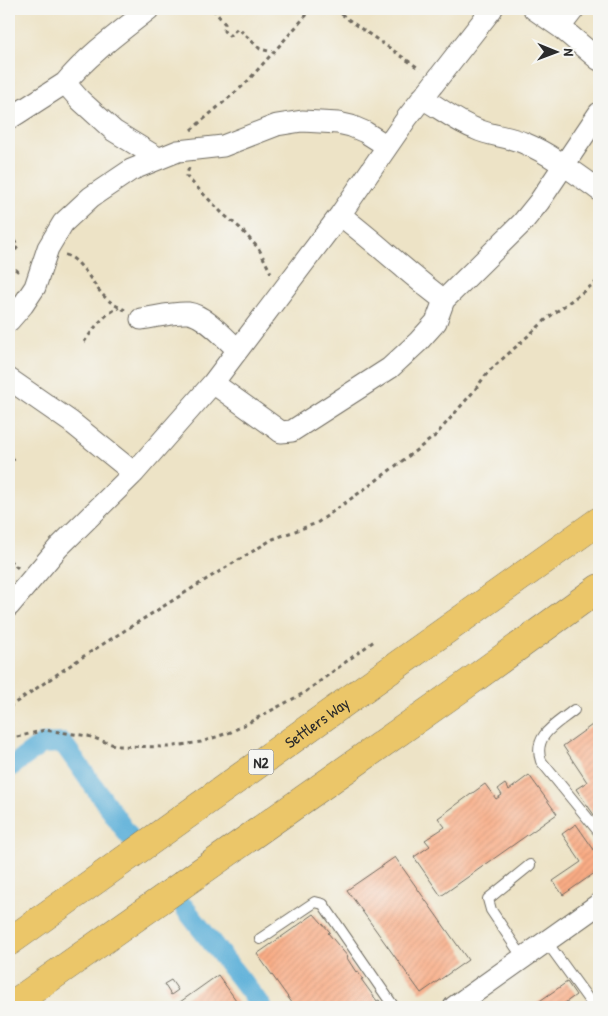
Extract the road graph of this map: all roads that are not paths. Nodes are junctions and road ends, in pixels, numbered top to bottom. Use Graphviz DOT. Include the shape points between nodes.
graph roads {
  1 [pos="149,9"];
  2 [pos="492,9"];
  3 [pos="534,9"];
  4 [pos="574,9"];
  5 [pos="560,27"];
  6 [pos="599,60"];
  7 [pos="65,83"];
  8 [pos="422,98"];
  9 [pos="599,113"];
  10 [pos="9,119"];
  11 [pos="387,146"];
  12 [pos="158,158"];
  13 [pos="564,165"];
  14 [pos="599,190"];
  15 [pos="340,215"];
  16 [pos="444,300"];
  17 [pos="141,319"];
  18 [pos="9,321"];
  19 [pos="238,350"];
  20 [pos="9,379"];
  21 [pos="213,383"];
  22 [pos="134,473"];
  23 [pos="599,521"];
  24 [pos="599,588"];
  25 [pos="599,594"];
  26 [pos="9,606"];
  27 [pos="460,689"];
  28 [pos="574,710"];
  29 [pos="599,832"];
  30 [pos="530,864"];
  31 [pos="599,904"];
  32 [pos="260,939"];
  33 [pos="546,941"];
  34 [pos="9,942"];
  35 [pos="523,958"];
  36 [pos="9,1007"];
  37 [pos="394,1007"];
  38 [pos="454,1007"];
  39 [pos="594,1007"];
  1 -- 7 [label="street" via="104,44"];
  2 -- 8 [label="street"];
  3 -- 5 [label="street"];
  4 -- 5 [label="street"];
  5 -- 6 [label="street"];
  7 -- 10 [label="street"];
  7 -- 12 [label="street" via="114,131"];
  8 -- 11 [label="street"];
  8 -- 13 [label="street" via="472,128 525,143"];
  9 -- 13 [label="street"];
  11 -- 12 [label="street" via="351,126 302,121 276,125 223,146 186,150"];
  11 -- 15 [label="street"];
  12 -- 18 [label="street" via="131,170 91,197 63,223 48,248 30,297"];
  13 -- 14 [label="street"];
  13 -- 16 [label="street" via="522,223"];
  15 -- 16 [label="street"];
  15 -- 19 [label="street"];
  16 -- 21 [label="street" via="436,322 390,368 292,431 276,430"];
  17 -- 19 [label="street" via="193,314 207,321"];
  19 -- 21 [label="street"];
  20 -- 22 [label="street" via="71,422"];
  21 -- 22 [label="street"];
  22 -- 26 [label="street" via="58,548"];
  23 -- 34 [label="highway, Settlers Way / N2"];
  24 -- 27 [label="highway"];
  25 -- 27 [label="highway"];
  27 -- 36 [label="highway"];
  28 -- 29 [label="lane" via="543,736 539,744 540,761"];
  30 -- 35 [label="lane" via="488,899 491,910"];
  31 -- 33 [label="street"];
  32 -- 37 [label="lane" via="315,902 323,904"];
  33 -- 35 [label="street"];
  33 -- 39 [label="lane"];
  35 -- 38 [label="street"];
}
